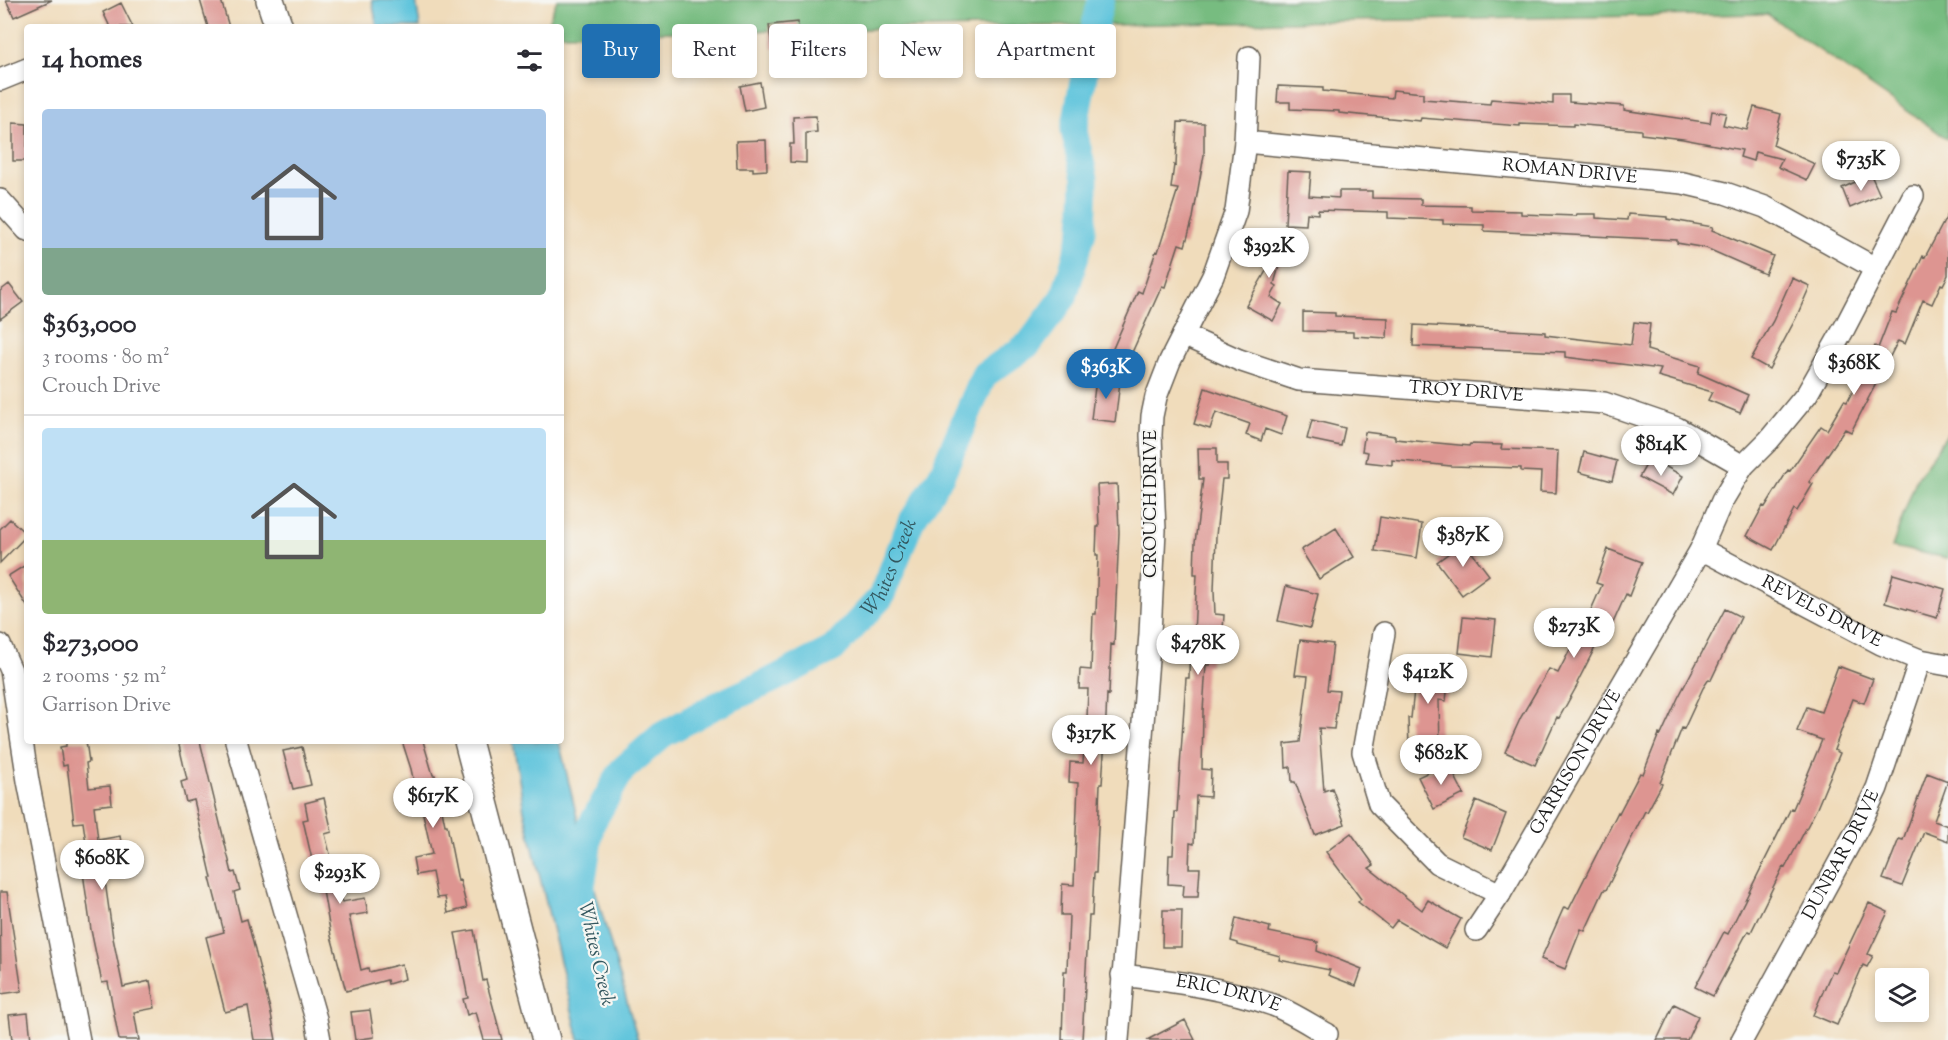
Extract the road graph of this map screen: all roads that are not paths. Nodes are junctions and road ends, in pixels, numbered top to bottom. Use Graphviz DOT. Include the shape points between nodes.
graph roads {
  1 [pos="270,0"];
  2 [pos="278,24"];
  3 [pos="1249,57"];
  4 [pos="24,70"];
  5 [pos="0,80"];
  6 [pos="1245,142"];
  7 [pos="1913,196"];
  8 [pos="0,200"];
  9 [pos="24,227"];
  10 [pos="1875,268"];
  11 [pos="1183,335"];
  12 [pos="1743,466"];
  13 [pos="1701,549"];
  14 [pos="1384,633"];
  15 [pos="0,645"];
  16 [pos="1920,660"];
  17 [pos="1948,665"];
  18 [pos="237,744"];
  19 [pos="469,744"];
  20 [pos="1500,894"];
  21 [pos="1476,930"];
  22 [pos="1122,975"];
  23 [pos="1327,1034"];
  24 [pos="79,1040"];
  25 [pos="320,1040"];
  26 [pos="546,1040"];
  27 [pos="1118,1040"];
  28 [pos="1742,1040"];
  1 -- 2 [label="main road"];
  3 -- 6 [label="street, CROUCH DRIVE"];
  4 -- 5 [label="street"];
  6 -- 10 [label="street, ROMAN DRIVE" via="1683,183 1765,207"];
  6 -- 11 [label="street, CROUCH DRIVE" via="1236,211 1213,276"];
  7 -- 10 [label="street, GARRISON DRIVE"];
  8 -- 9 [label="street"];
  10 -- 12 [label="street, GARRISON DRIVE" via="1807,393"];
  11 -- 12 [label="street, TROY DRIVE" via="1239,360 1299,380 1604,403 1677,428"];
  11 -- 22 [label="street, CROUCH DRIVE" via="1156,397 1152,416 1155,530"];
  12 -- 13 [label="street, GARRISON DRIVE"];
  13 -- 16 [label="street, REVELS DRIVE" via="1881,644"];
  13 -- 20 [label="street, GARRISON DRIVE"];
  14 -- 20 [label="street" via="1364,752 1379,804 1437,863"];
  15 -- 24 [label="street" via="11,670 28,781"];
  16 -- 17 [label="street, REVELS DRIVE"];
  16 -- 28 [label="street, DUNBAR DRIVE" via="1877,788"];
  18 -- 25 [label="street"];
  19 -- 26 [label="main road"];
  20 -- 21 [label="street, GARRISON DRIVE"];
  22 -- 23 [label="street, ERIC DRIVE" via="1246,997 1275,1006"];
  22 -- 27 [label="street, CROUCH DRIVE"];
}
